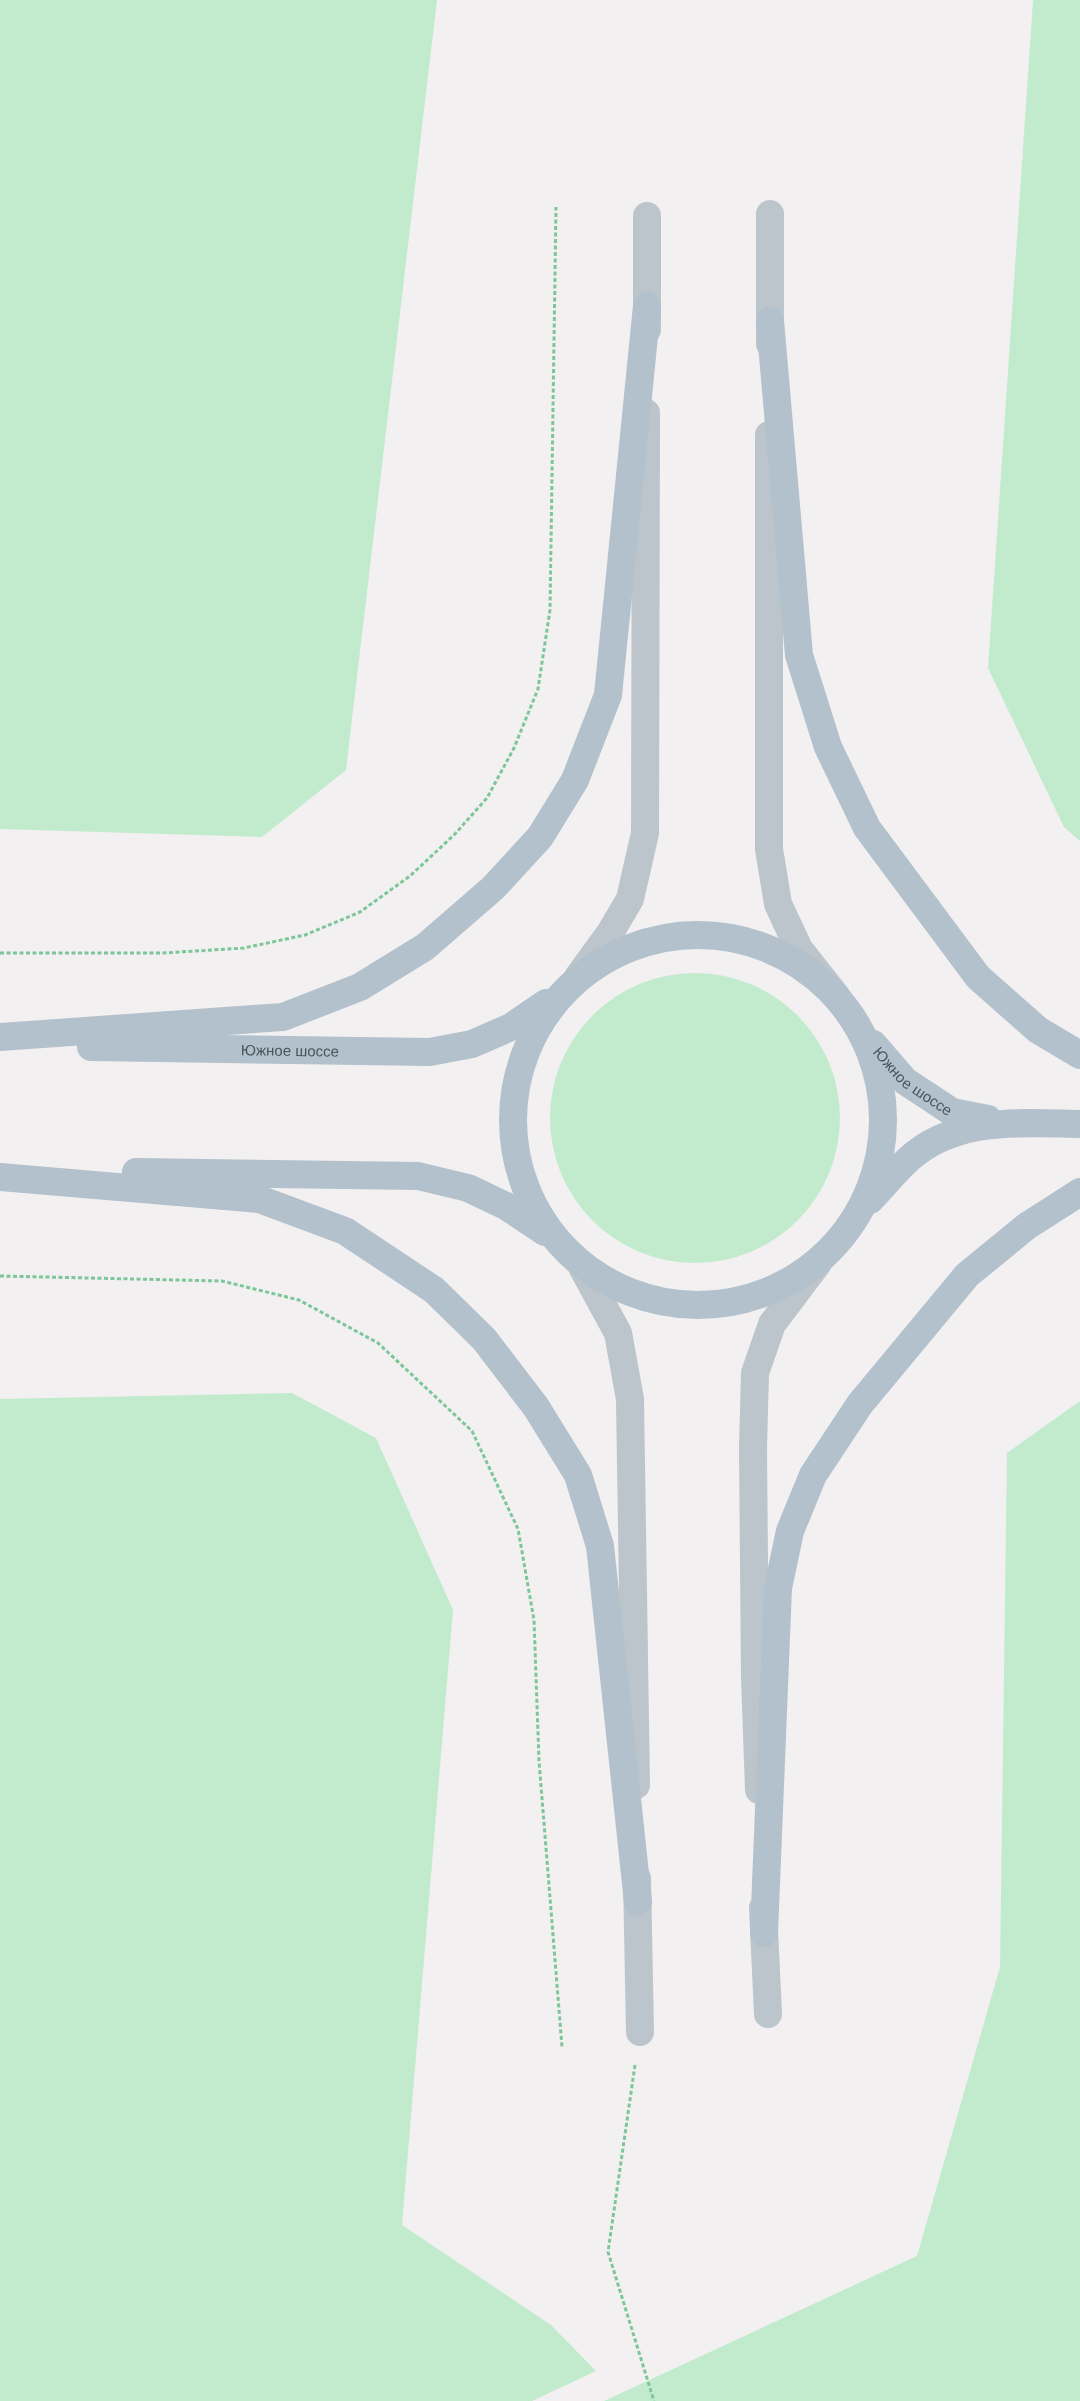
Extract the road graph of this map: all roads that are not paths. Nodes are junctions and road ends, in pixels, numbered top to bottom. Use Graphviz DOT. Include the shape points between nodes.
graph roads {
  1 [pos="770,214"];
  2 [pos="647,216"];
  3 [pos="647,306"];
  4 [pos="770,321"];
  5 [pos="571,984"];
  6 [pos="837,997"];
  7 [pos="858,1026"];
  8 [pos="0,1037"];
  9 [pos="0,1046"];
  10 [pos="1080,1055"];
  11 [pos="1009,1123"];
  12 [pos="1080,1124"];
  13 [pos="0,1169"];
  14 [pos="0,1177"];
  15 [pos="1080,1192"];
  16 [pos="863,1207"];
  17 [pos="551,1236"];
  18 [pos="818,1263"];
  19 [pos="582,1267"];
  20 [pos="638,1902"];
  21 [pos="764,1932"];
  22 [pos="768,2014"];
  23 [pos="640,2032"];
  1 -- 4 [label="street"];
  2 -- 3 [label="street"];
  3 -- 5 [label="street" via="645,833 630,898 610,933"];
  3 -- 8 [label="main road" via="608,694 575,780 540,837 493,888 425,947 360,987 283,1017"];
  4 -- 6 [label="street" via="769,849 778,904 799,949"];
  4 -- 10 [label="main road" via="799,655 828,747 867,828 978,977 1038,1030"];
  5 -- 6 [label="main road, Южное шоссе" via="618,952 664,937 712,934 758,945 801,966"];
  5 -- 9 [label="main road, Южное шоссе" via="511,1027 472,1044 430,1052"];
  5 -- 17 [label="main road, Южное шоссе" via="532,1034 514,1084 511,1138 524,1190"];
  6 -- 7 [label="main road, Южное шоссе"];
  7 -- 11 [label="main road, Южное шоссе" via="904,1081 952,1112"];
  7 -- 16 [label="main road, Южное шоссе" via="877,1069 884,1115 879,1162"];
  11 -- 12 [label="main road, Южное шоссе"];
  11 -- 16 [label="main road, Южное шоссе" via="958,1130 916,1153"];
  13 -- 17 [label="main road, Южное шоссе" via="418,1176 468,1188 506,1206"];
  14 -- 20 [label="main road" via="259,1199 345,1231 434,1290 484,1338 536,1407 578,1475 600,1546"];
  15 -- 21 [label="main road" via="1027,1226 967,1275 860,1404 813,1475 790,1531 778,1588"];
  16 -- 18 [label="main road, Южное шоссе" via="843,1237"];
  17 -- 19 [label="main road, Южное шоссе"];
  18 -- 19 [label="main road, Южное шоссе" via="764,1295 701,1307 638,1297"];
  18 -- 21 [label="street" via="772,1324 755,1373 755,1677"];
  19 -- 20 [label="street" via="618,1333 630,1399"];
  20 -- 23 [label="street"];
  21 -- 22 [label="street"];
}
